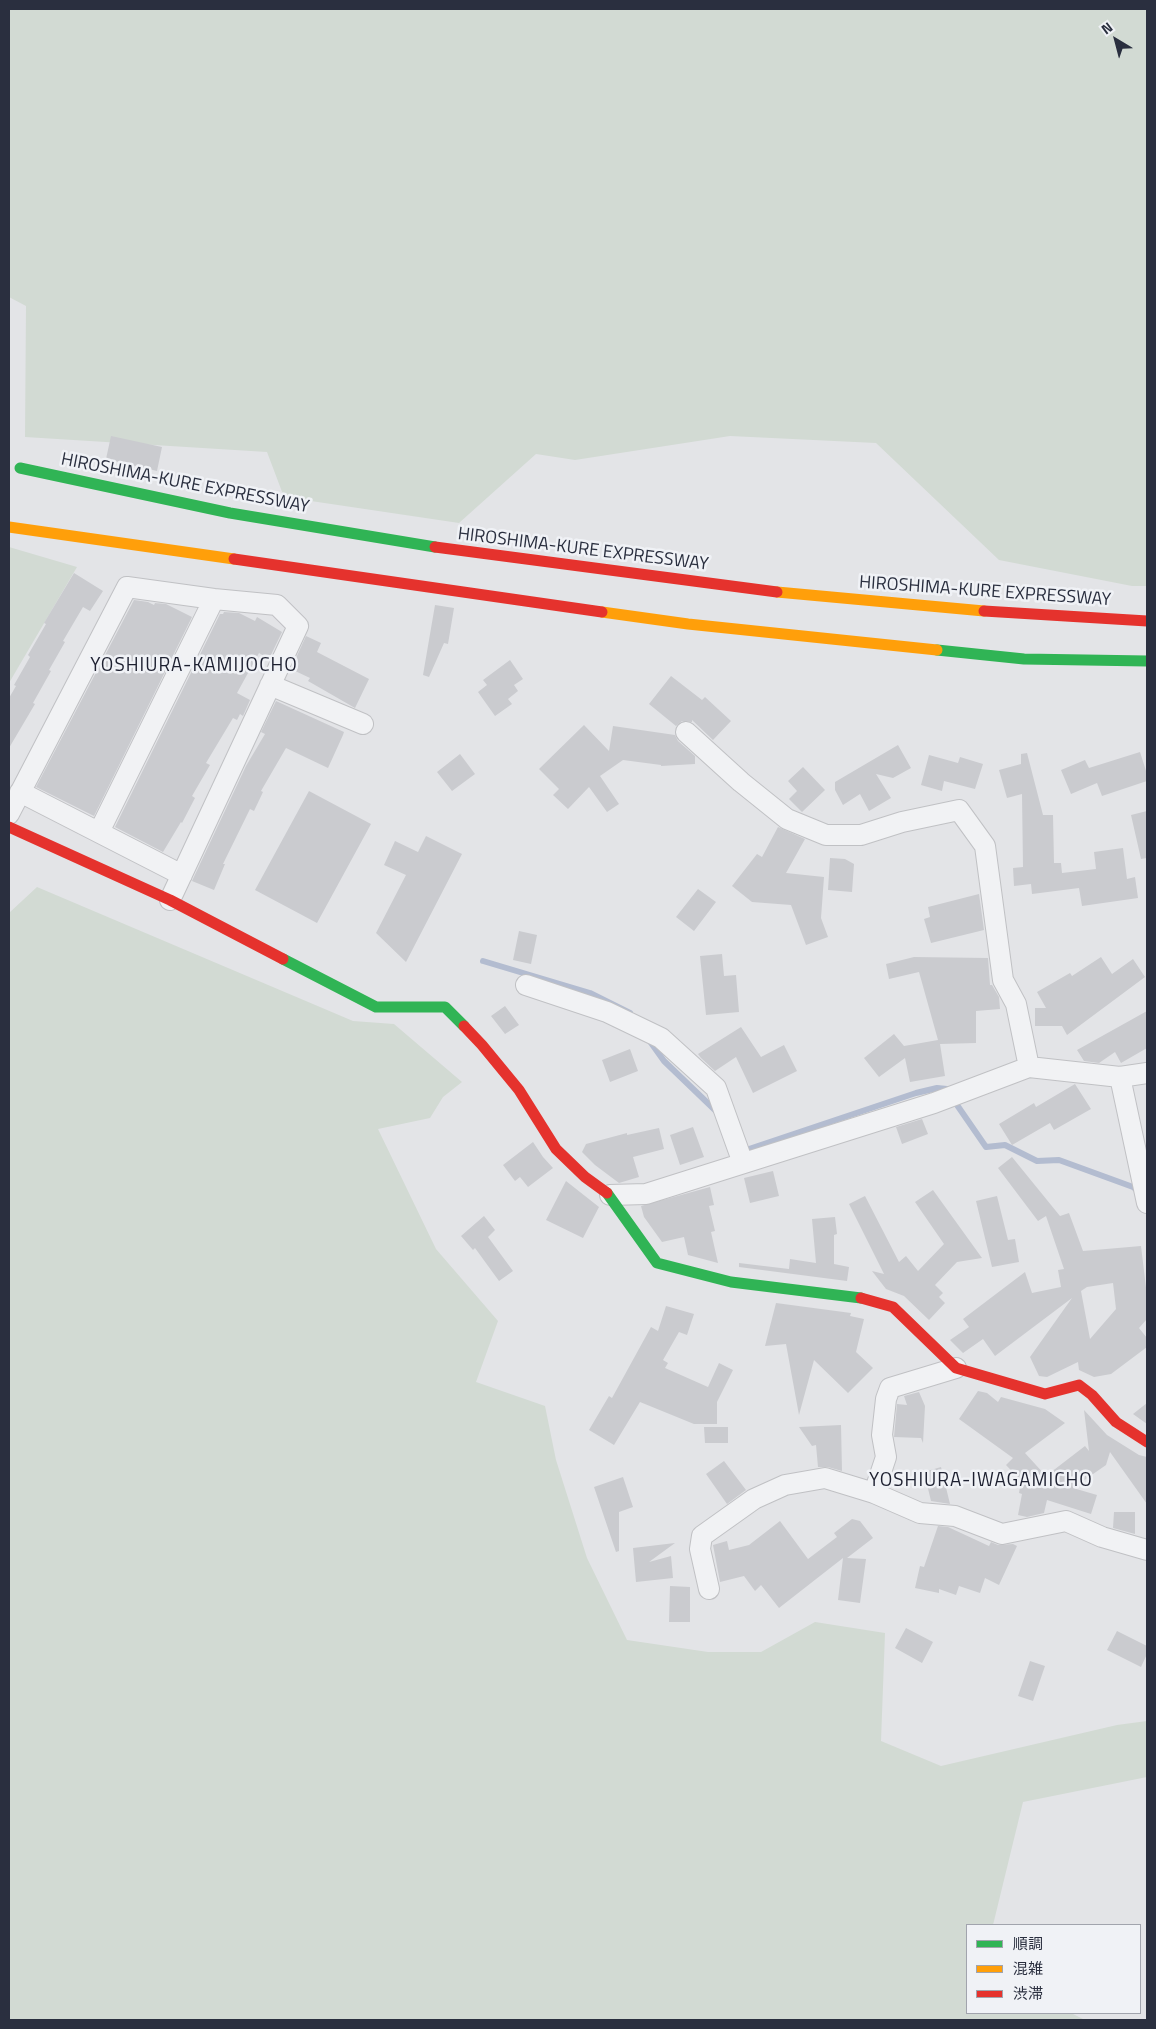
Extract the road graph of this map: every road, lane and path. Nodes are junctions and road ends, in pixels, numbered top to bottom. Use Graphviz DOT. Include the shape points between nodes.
graph roads {
  1 [pos="20,468"];
  2 [pos="9,527"];
  3 [pos="214,599"];
  4 [pos="1147,621"];
  5 [pos="1147,661"];
  6 [pos="270,685"];
  7 [pos="363,724"];
  8 [pos="686,732"];
  9 [pos="20,792"];
  10 [pos="9,814"];
  11 [pos="9,827"];
  12 [pos="98,832"];
  13 [pos="182,875"];
  14 [pos="170,900"];
  15 [pos="526,986"];
  16 [pos="1029,1066"];
  17 [pos="1147,1074"];
  18 [pos="1120,1077"];
  19 [pos="743,1163"];
  20 [pos="610,1195"];
  21 [pos="1147,1203"];
  22 [pos="956,1368"];
  23 [pos="1147,1442"];
  24 [pos="874,1493"];
  25 [pos="1147,1550"];
  26 [pos="709,1589"];
  1 -- 4 [label="main road, HIROSHIMA-KURE EXPRESSWAY" via="230,513 439,548 759,590 975,610"];
  2 -- 5 [label="main road" via="688,624 1024,659"];
  3 -- 6 [label="street" via="277,605 298,626"];
  3 -- 9 [label="street" via="126,586"];
  3 -- 12 [label="street"];
  6 -- 7 [label="street"];
  6 -- 13 [label="street"];
  8 -- 16 [label="street" via="787,819 826,835 861,835 959,810 985,846 1003,980 1016,1004"];
  9 -- 10 [label="street"];
  9 -- 12 [label="street"];
  11 -- 14 [label="main road"];
  12 -- 13 [label="street"];
  13 -- 14 [label="street"];
  14 -- 20 [label="main road" via="376,1007 445,1007 519,1090 556,1149 584,1177"];
  15 -- 19 [label="street" via="607,1012 661,1038 716,1088"];
  16 -- 18 [label="street"];
  16 -- 19 [label="street" via="934,1103"];
  17 -- 18 [label="street"];
  18 -- 21 [label="street"];
  19 -- 20 [label="street" via="646,1194"];
  20 -- 22 [label="main road" via="657,1263 731,1282 861,1298 892,1307"];
  22 -- 23 [label="main road" via="1046,1394 1079,1385 1116,1422"];
  22 -- 24 [label="street" via="890,1388 882,1435 886,1457"];
  24 -- 25 [label="street" via="920,1513 955,1516 1002,1534 1066,1521 1102,1538"];
  24 -- 26 [label="street" via="825,1478 785,1485 754,1499 702,1536 700,1549"];
}
